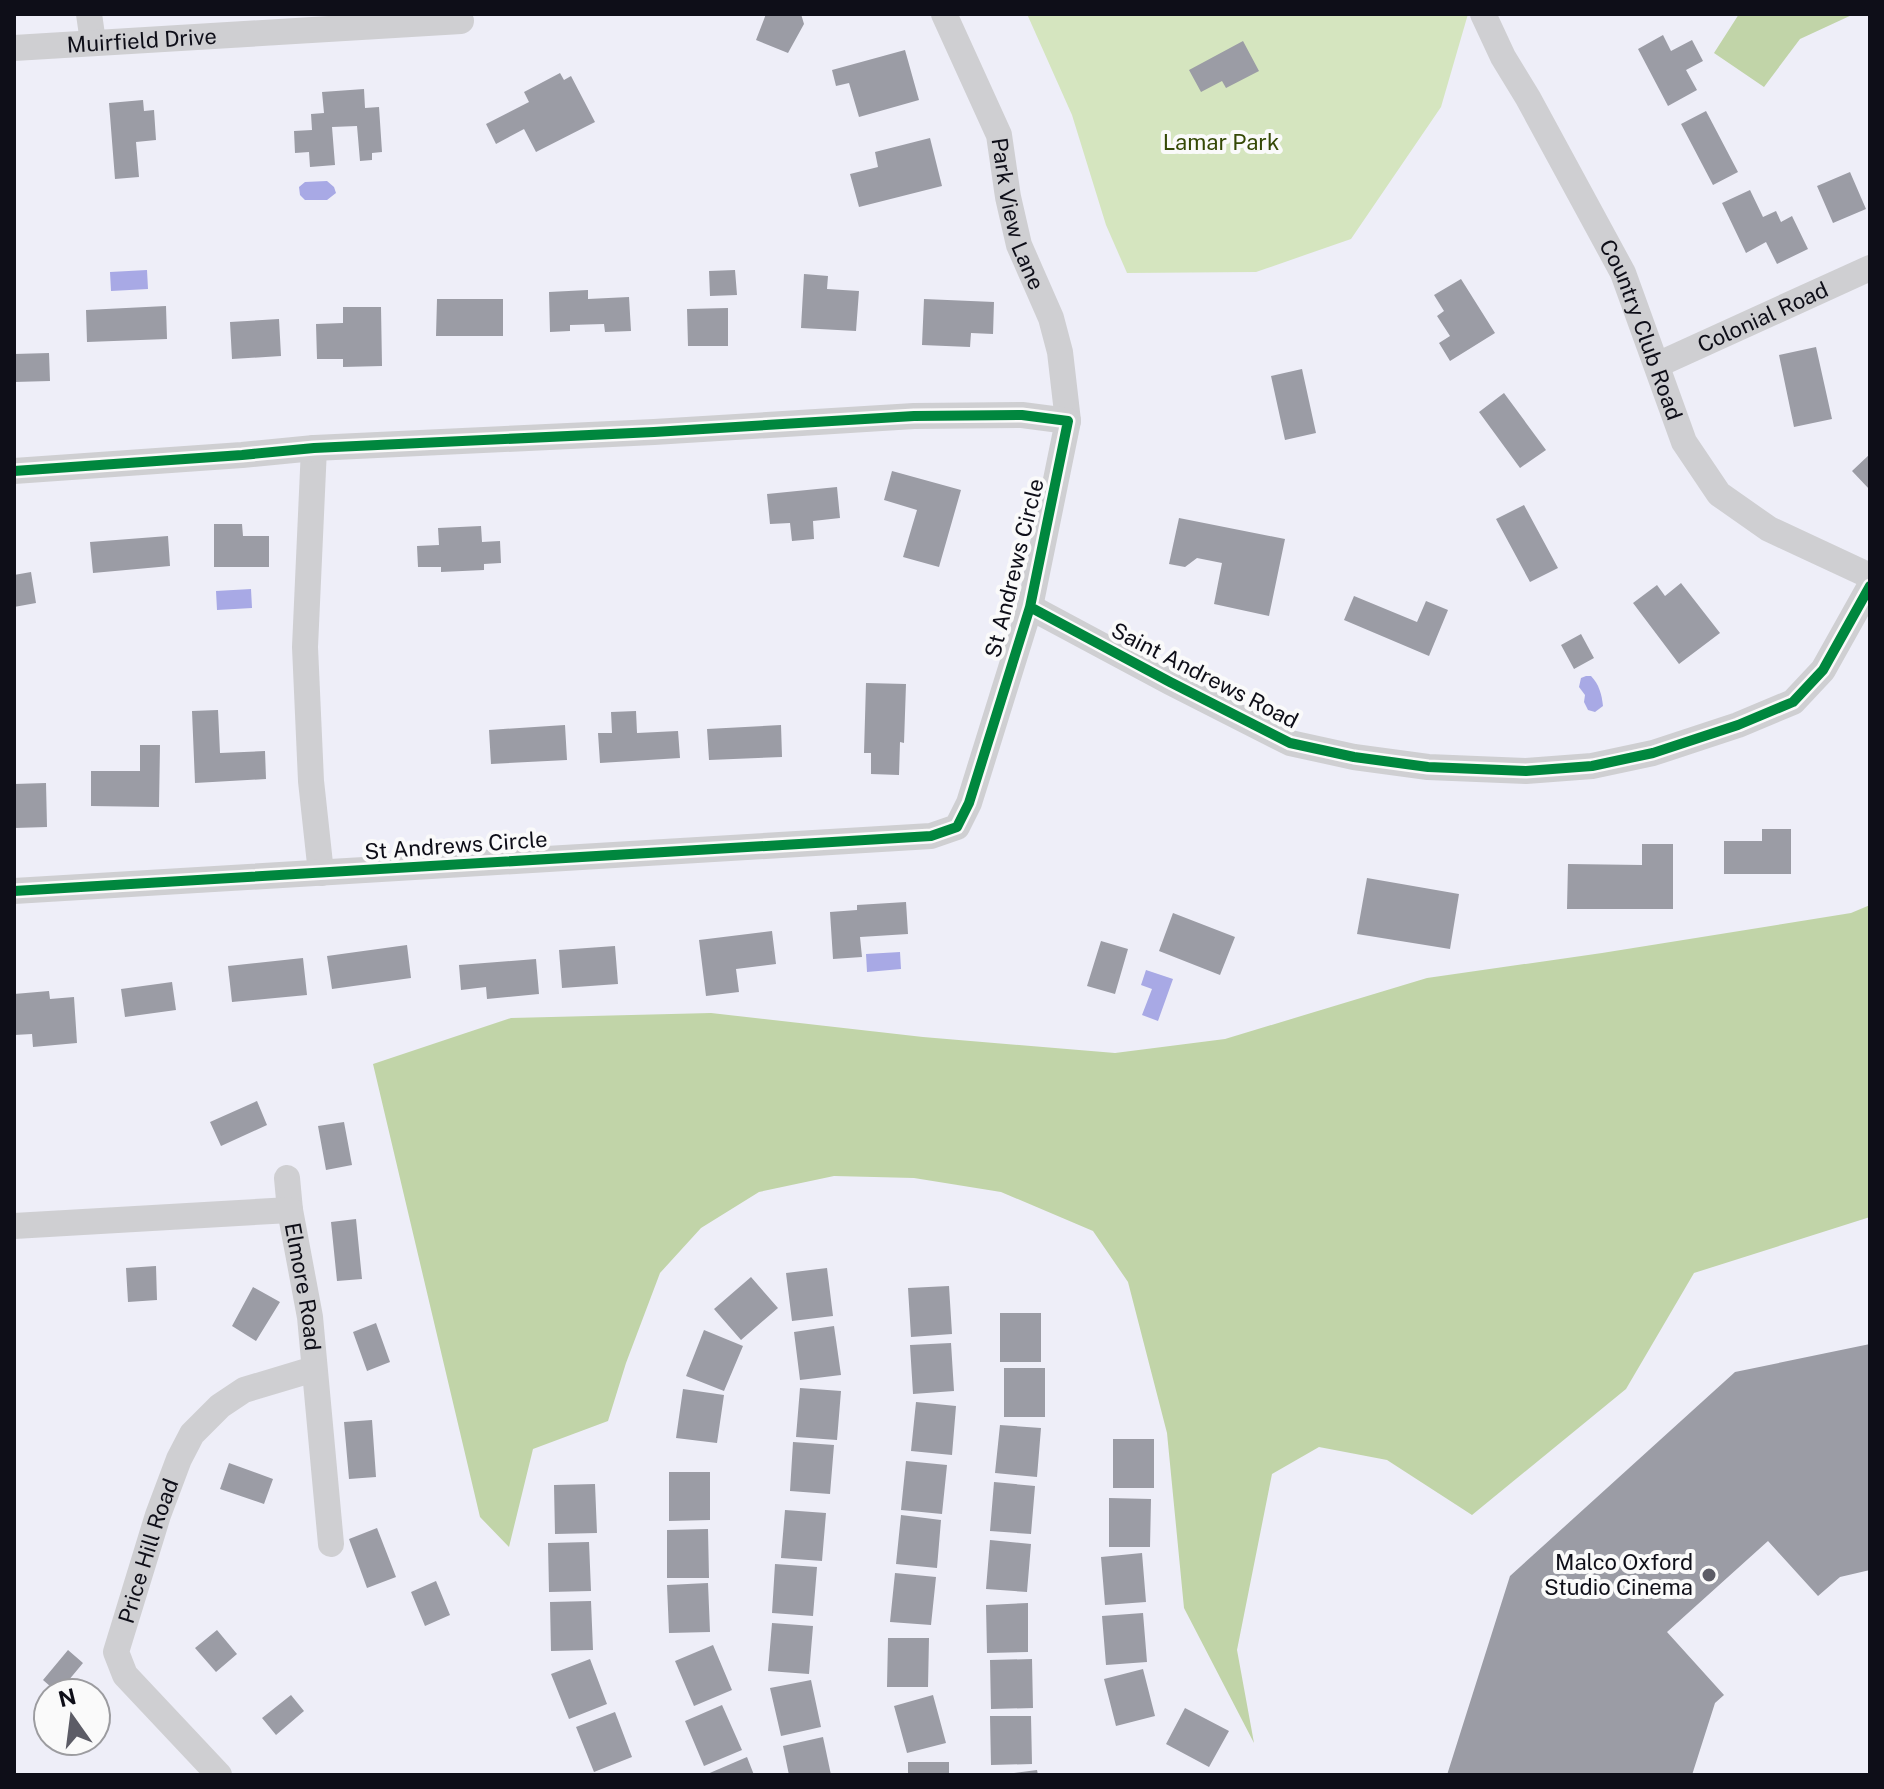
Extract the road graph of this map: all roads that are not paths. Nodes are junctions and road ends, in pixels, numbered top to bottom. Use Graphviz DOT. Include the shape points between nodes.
graph roads {
  1 [pos="89,14"];
  2 [pos="944,14"];
  3 [pos="1483,14"];
  4 [pos="461,21"];
  5 [pos="93,42"];
  6 [pos="14,48"];
  7 [pos="1870,268"];
  8 [pos="1657,365"];
  9 [pos="1068,421"];
  10 [pos="314,448"];
  11 [pos="14,471"];
  12 [pos="1870,576"];
  13 [pos="1870,586"];
  14 [pos="1030,607"];
  15 [pos="321,873"];
  16 [pos="14,891"];
  17 [pos="287,1178"];
  18 [pos="290,1210"];
  19 [pos="14,1226"];
  20 [pos="314,1369"];
  21 [pos="331,1544"];
  22 [pos="219,1775"];
  1 -- 5 [label="street"];
  2 -- 9 [label="street, Park View Lane" via="999,135 1019,245 1060,352"];
  3 -- 8 [label="street, Country Club Road" via="1623,273"];
  4 -- 5 [label="street, Muirfield Drive"];
  5 -- 6 [label="street, Muirfield Drive"];
  7 -- 8 [label="street, Colonial Road"];
  8 -- 12 [label="street, Country Club Road" via="1684,442 1719,494 1769,529"];
  9 -- 10 [label="street" via="1022,415 914,416"];
  9 -- 14 [label="street, St Andrews Circle"];
  10 -- 11 [label="street"];
  10 -- 15 [label="street" via="305,647"];
  13 -- 14 [label="street, Saint Andrews Road" via="1823,670 1793,702 1653,753 1592,766 1526,771 1428,767 1290,743"];
  14 -- 15 [label="street, St Andrews Circle" via="957,827 931,836"];
  15 -- 16 [label="street, St Andrews Circle"];
  17 -- 18 [label="street"];
  18 -- 19 [label="street, Elmore Road"];
  18 -- 20 [label="street, Elmore Road"];
  20 -- 21 [label="street, Elmore Road"];
  20 -- 22 [label="street, Price Hill Road" via="244,1390 192,1434 158,1515 116,1652 125,1675"];
}
